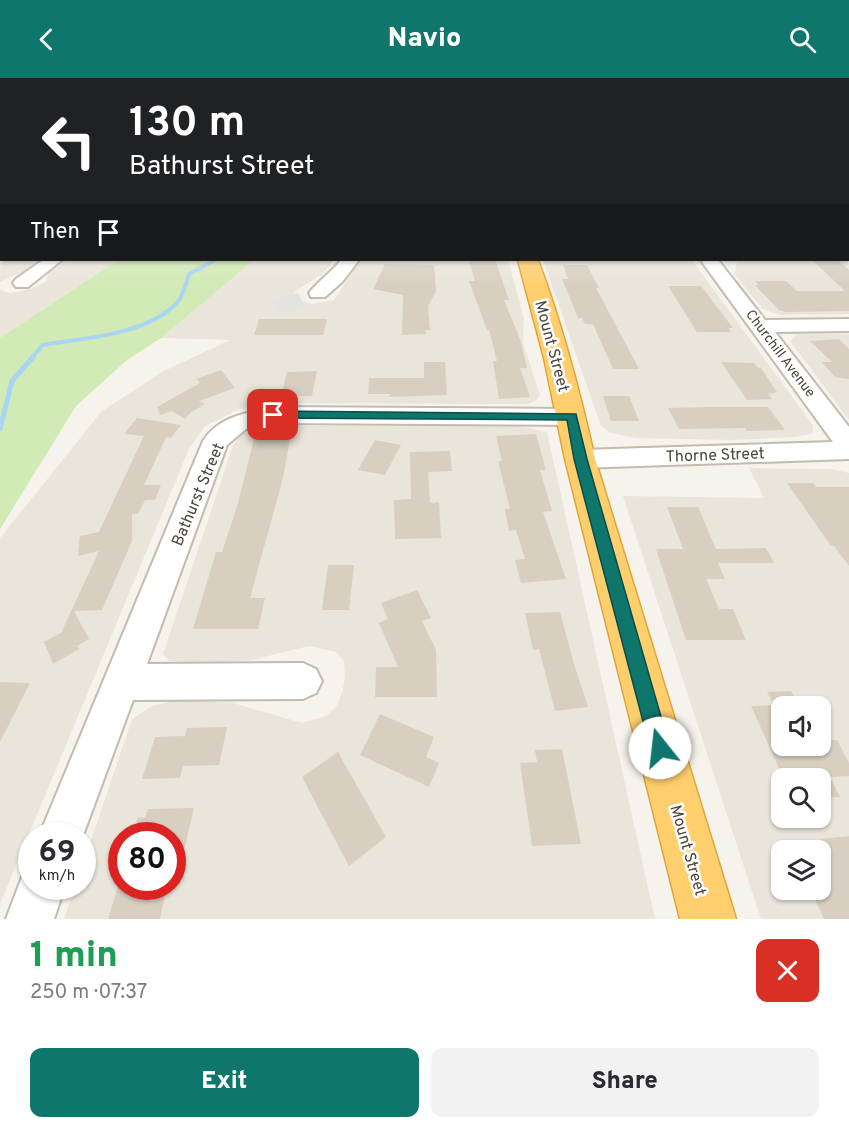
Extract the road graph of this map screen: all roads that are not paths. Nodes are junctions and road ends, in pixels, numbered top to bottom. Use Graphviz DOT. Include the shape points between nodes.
graph roads {
  1 [pos="51,261"];
  2 [pos="349,261"];
  3 [pos="528,261"];
  4 [pos="711,262"];
  5 [pos="22,283"];
  6 [pos="318,293"];
  7 [pos="849,325"];
  8 [pos="761,326"];
  9 [pos="572,417"];
  10 [pos="849,445"];
  11 [pos="849,450"];
  12 [pos="580,459"];
  13 [pos="303,681"];
  14 [pos="120,682"];
  15 [pos="66,822"];
  16 [pos="37,900"];
  17 [pos="30,919"];
  18 [pos="708,919"];
  1 -- 5 [label="street"];
  2 -- 6 [label="street"];
  3 -- 9 [label="highway, Mount Street"];
  4 -- 8 [label="street, Churchill Avenue"];
  7 -- 8 [label="street"];
  8 -- 10 [label="street, Churchill Avenue"];
  9 -- 12 [label="highway, Mount Street"];
  9 -- 14 [label="street, Bathurst Street" via="273,415 238,423 216,441"];
  11 -- 12 [label="street, Thorne Street"];
  12 -- 18 [label="highway, Mount Street"];
  13 -- 14 [label="street"];
  14 -- 15 [label="street, Bathurst Street"];
  16 -- 17 [label="street"];
}
